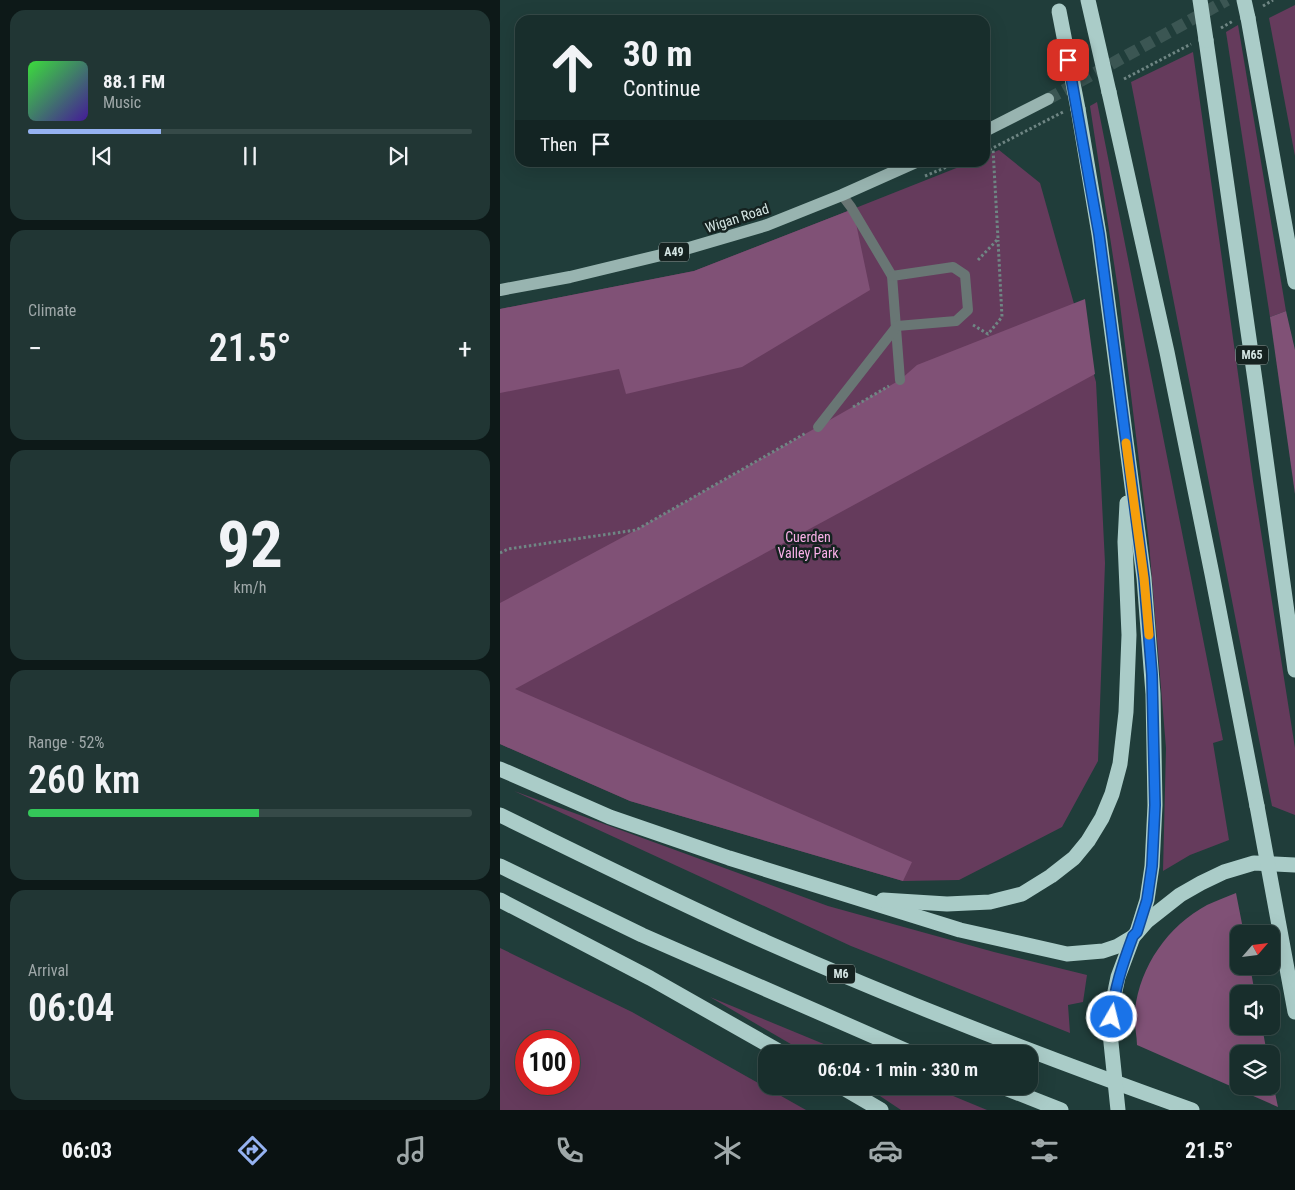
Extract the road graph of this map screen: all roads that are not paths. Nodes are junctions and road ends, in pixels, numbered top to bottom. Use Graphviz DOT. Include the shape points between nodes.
graph roads {
  1 [pos="1088,0"];
  2 [pos="1200,0"];
  3 [pos="1058,6"];
  4 [pos="1247,11"];
  5 [pos="1048,99"];
  6 [pos="990,128"];
  7 [pos="905,167"];
  8 [pos="842,195"];
  9 [pos="892,276"];
  10 [pos="1295,282"];
  11 [pos="500,290"];
  12 [pos="897,326"];
  13 [pos="900,380"];
  14 [pos="818,427"];
  15 [pos="1130,471"];
  16 [pos="1295,670"];
  17 [pos="500,770"];
  18 [pos="500,815"];
  19 [pos="1295,865"];
  20 [pos="500,866"];
  21 [pos="859,899"];
  22 [pos="500,900"];
  23 [pos="1135,934"];
  24 [pos="1295,1012"];
  25 [pos="768,1045"];
  26 [pos="893,1045"];
  27 [pos="845,1095"];
  28 [pos="855,1095"];
  29 [pos="1023,1095"];
  30 [pos="864,1110"];
  31 [pos="881,1110"];
  32 [pos="1061,1110"];
  33 [pos="1118,1110"];
  34 [pos="1192,1110"];
  1 -- 24 [label="highway, bridge" via="1115,87"];
  2 -- 16 [label="highway, M65, bridge"];
  3 -- 15 [label="highway, bridge" via="1073,109 1099,234"];
  4 -- 10 [label="highway"];
  5 -- 6 [label="main road"];
  7 -- 8 [label="main road, Wigan Road / A49"];
  8 -- 9 [label="lane"];
  8 -- 11 [label="main road, Wigan Road / A49" via="767,225 682,250"];
  9 -- 12 [label="lane"];
  9 -- 12 [label="lane" via="953,267 965,275 968,310 956,321"];
  12 -- 13 [label="lane"];
  12 -- 14 [label="lane"];
  15 -- 21 [label="highway" via="1125,542 1129,635 1126,712 1120,764 1112,794 1088,841 1052,876 1022,894 990,902 947,904"];
  15 -- 23 [label="highway" via="1144,578 1153,694 1155,796 1152,866 1147,900"];
  17 -- 21 [label="highway" via="610,817"];
  18 -- 34 [label="highway, M6" via="766,942 978,1030"];
  19 -- 23 [label="highway" via="1254,863 1224,872 1180,895"];
  20 -- 26 [label="highway" via="642,935"];
  21 -- 23 [label="highway" via="960,930 1067,954 1102,951 1118,946"];
  22 -- 25 [label="highway" via="650,978"];
  23 -- 33 [label="highway, bridge" via="1118,977 1113,1001 1110,1033"];
  27 -- 30 [label="highway"];
  28 -- 31 [label="highway"];
  29 -- 32 [label="highway"];
}
